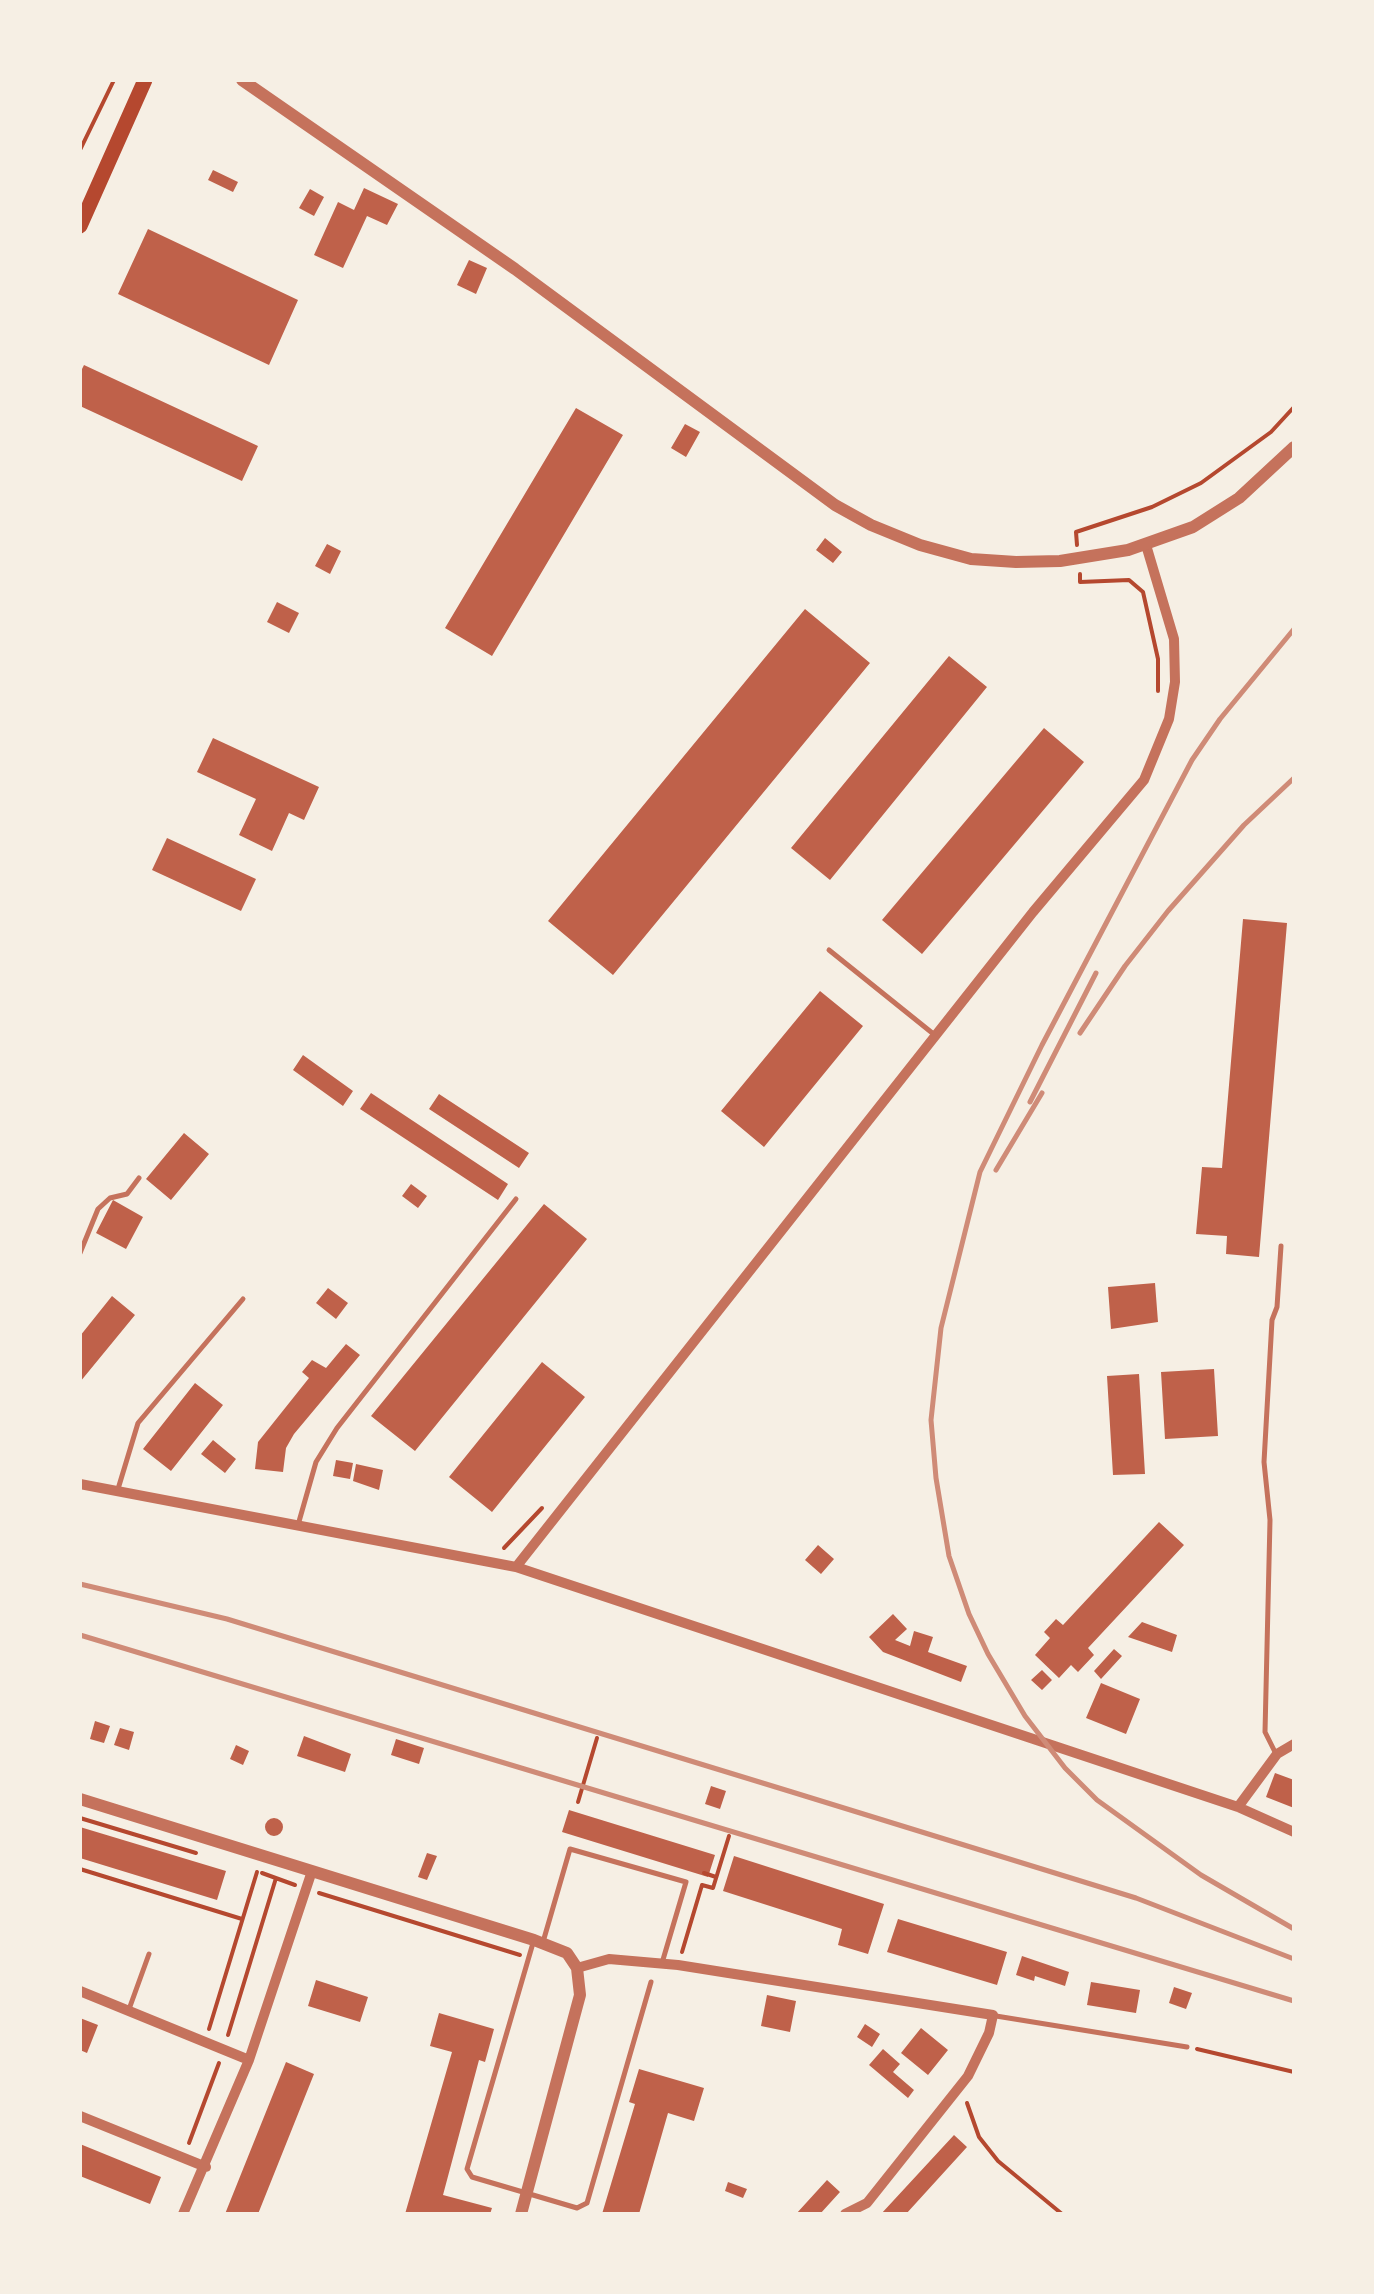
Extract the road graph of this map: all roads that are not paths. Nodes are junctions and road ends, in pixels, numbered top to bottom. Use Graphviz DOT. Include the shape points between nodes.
graph roads {
  1 [pos="145,80"];
  2 [pos="242,80"];
  3 [pos="80,226"];
  4 [pos="1294,447"];
  5 [pos="1146,545"];
  6 [pos="829,950"];
  7 [pos="937,1037"];
  8 [pos="139,1178"];
  9 [pos="516,1199"];
  10 [pos="1280,1246"];
  11 [pos="80,1252"];
  12 [pos="244,1299"];
  13 [pos="80,1484"];
  14 [pos="118,1491"];
  15 [pos="298,1525"];
  16 [pos="516,1566"];
  17 [pos="1294,1744"];
  18 [pos="1277,1754"];
  19 [pos="80,1799"];
  20 [pos="1238,1807"];
  21 [pos="1294,1832"];
  22 [pos="312,1871"];
  23 [pos="538,1941"];
  24 [pos="149,1954"];
  25 [pos="662,1963"];
  26 [pos="578,1968"];
  27 [pos="651,1982"];
  28 [pos="80,1992"];
  29 [pos="128,2012"];
  30 [pos="993,2015"];
  31 [pos="1188,2047"];
  32 [pos="249,2060"];
  33 [pos="80,2116"];
  34 [pos="206,2167"];
  35 [pos="526,2195"];
  36 [pos="183,2214"];
  37 [pos="521,2214"];
  38 [pos="845,2214"];
  1 -- 3 [label="main road"];
  2 -- 5 [label="street" via="515,269 834,505 871,525 971,558 1016,562"];
  4 -- 5 [label="street" via="1239,498 1193,527"];
  5 -- 7 [label="street" via="1174,638 1175,682 1169,719 1144,780"];
  6 -- 7 [label="lane"];
  7 -- 16 [label="street"];
  8 -- 11 [label="lane" via="127,1194 98,1209"];
  9 -- 15 [label="lane" via="337,1428 316,1462"];
  10 -- 18 [label="lane" via="1264,1462 1270,1520 1265,1732"];
  12 -- 14 [label="lane" via="138,1423"];
  13 -- 14 [label="street"];
  14 -- 15 [label="street"];
  15 -- 16 [label="street"];
  16 -- 20 [label="street"];
  17 -- 18 [label="street"];
  18 -- 20 [label="street"];
  19 -- 22 [label="street"];
  20 -- 21 [label="street"];
  22 -- 23 [label="street"];
  22 -- 32 [label="street"];
  23 -- 25 [label="lane" via="570,1848 686,1882"];
  23 -- 26 [label="street" via="567,1953"];
  23 -- 35 [label="lane" via="468,2169 472,2177"];
  24 -- 29 [label="lane"];
  25 -- 26 [label="street" via="610,1958"];
  25 -- 30 [label="street"];
  26 -- 35 [label="street" via="580,1995"];
  27 -- 35 [label="lane" via="587,2203 577,2208"];
  28 -- 29 [label="street"];
  29 -- 32 [label="street"];
  30 -- 31 [label="lane"];
  30 -- 38 [label="street" via="968,2076 866,2203"];
  32 -- 34 [label="street"];
  33 -- 34 [label="street"];
  34 -- 36 [label="street"];
  35 -- 37 [label="street"];
}
